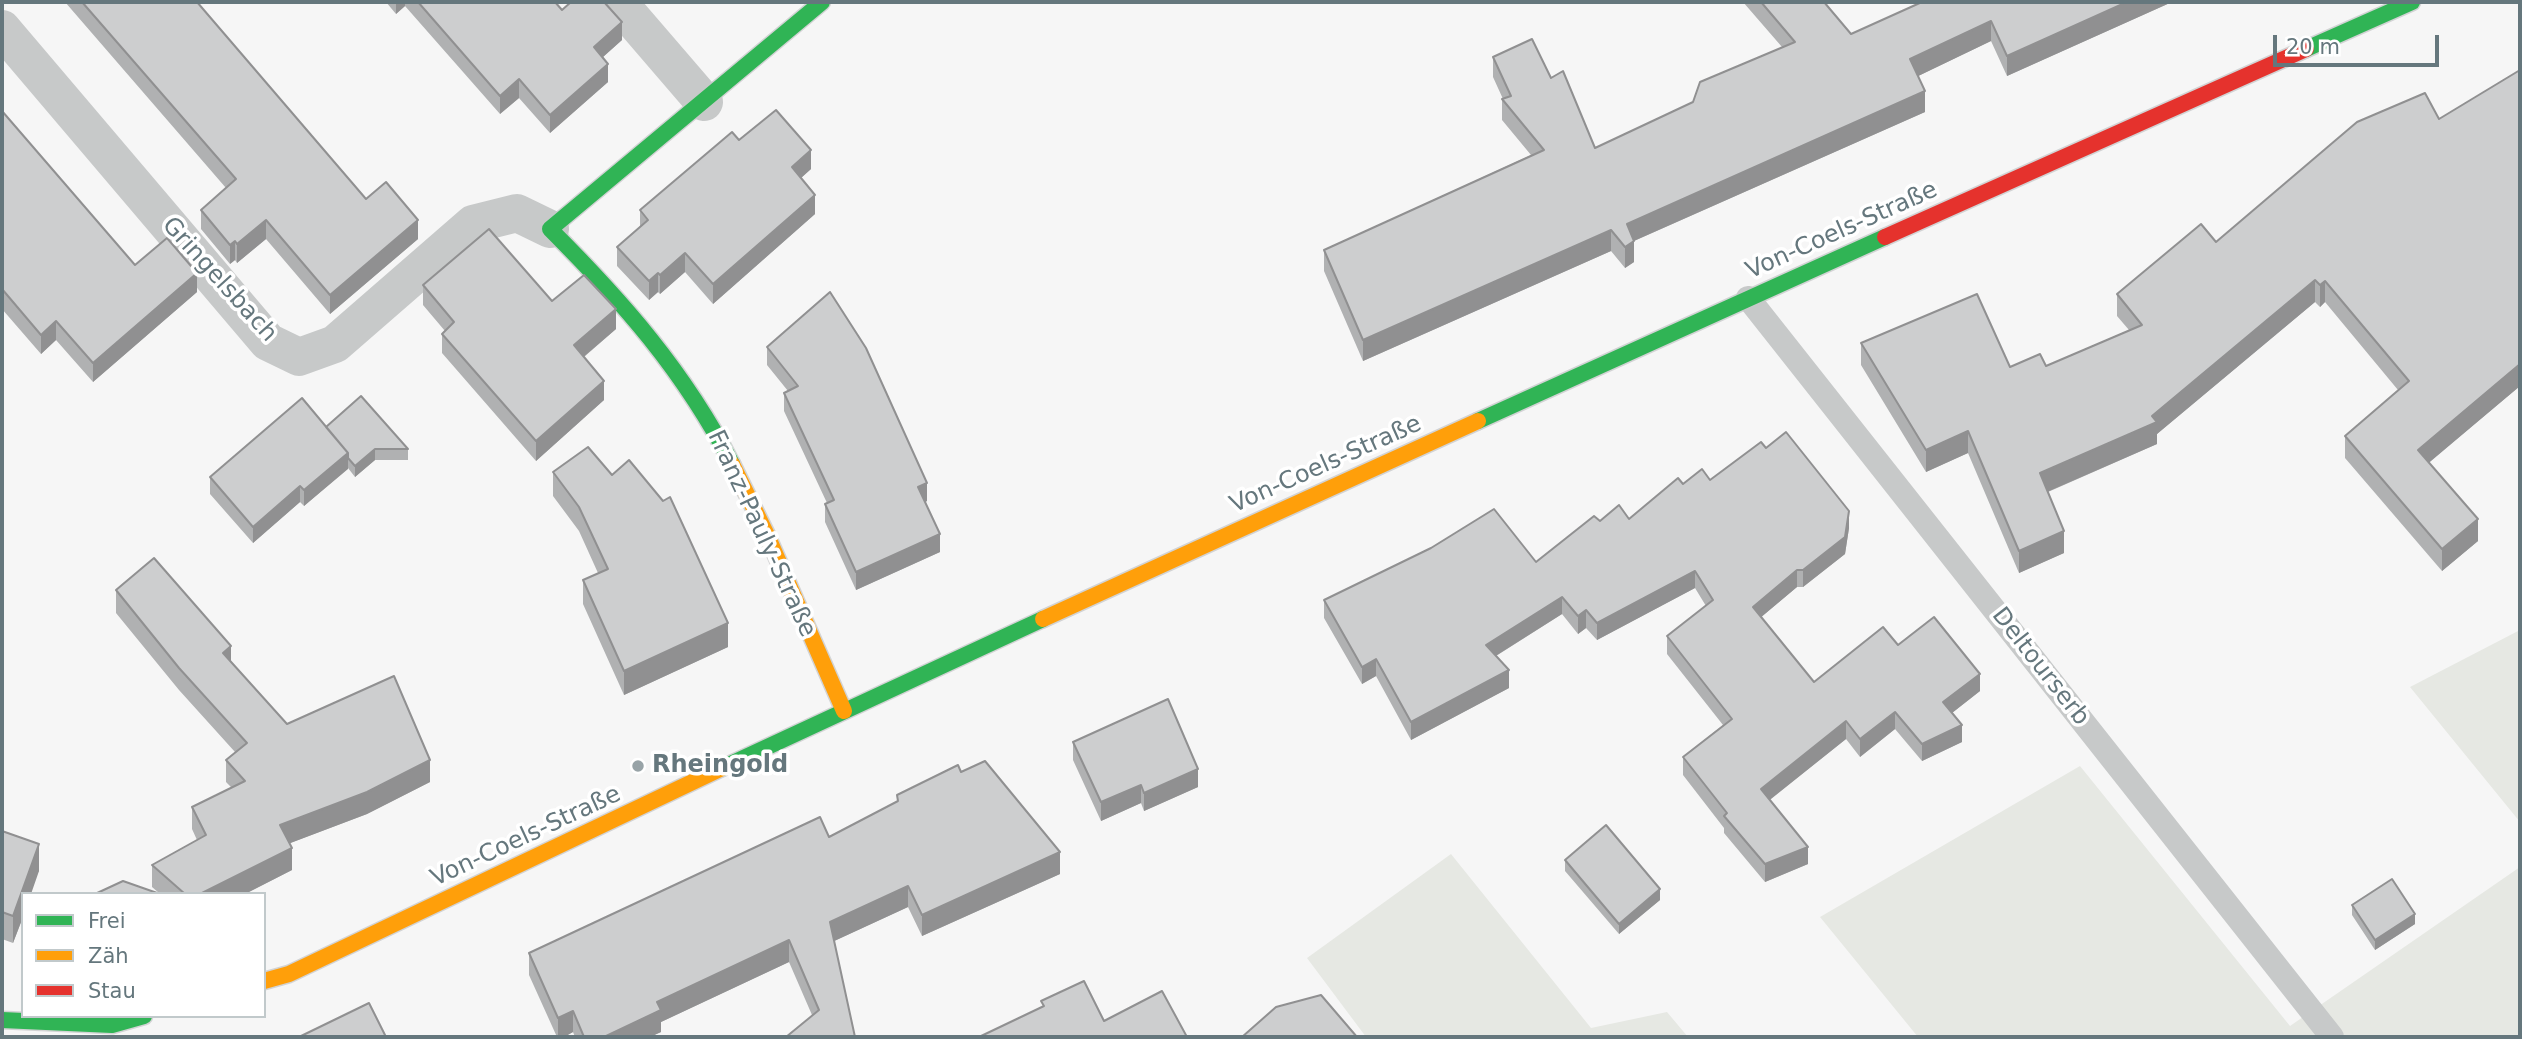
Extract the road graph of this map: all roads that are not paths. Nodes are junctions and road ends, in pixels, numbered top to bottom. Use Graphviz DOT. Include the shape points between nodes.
graph roads {
  1 [pos="618,2"];
  2 [pos="822,2"];
  3 [pos="2412,2"];
  4 [pos="2,29"];
  5 [pos="704,102"];
  6 [pos="550,229"];
  7 [pos="1748,298"];
  8 [pos="844,711"];
  9 [pos="266,980"];
  10 [pos="137,1018"];
  11 [pos="12,1027"];
  12 [pos="2332,1037"];
  1 -- 5 [label="street"];
  2 -- 5 [label="main road"];
  3 -- 7 [label="main road, Von-Coels-Straße"];
  4 -- 6 [label="street, Gringelsbach" via="268,342 299,357 335,344 473,224 517,213"];
  5 -- 6 [label="main road"];
  6 -- 8 [label="main road, Franz-Pauly-Straße" via="673,366 734,463"];
  7 -- 8 [label="main road, Von-Coels-Straße"];
  7 -- 12 [label="lane, Deltourserb"];
  8 -- 9 [label="main road, Von-Coels-Straße" via="289,974"];
  10 -- 11 [label="main road" via="112,1025"];
}
